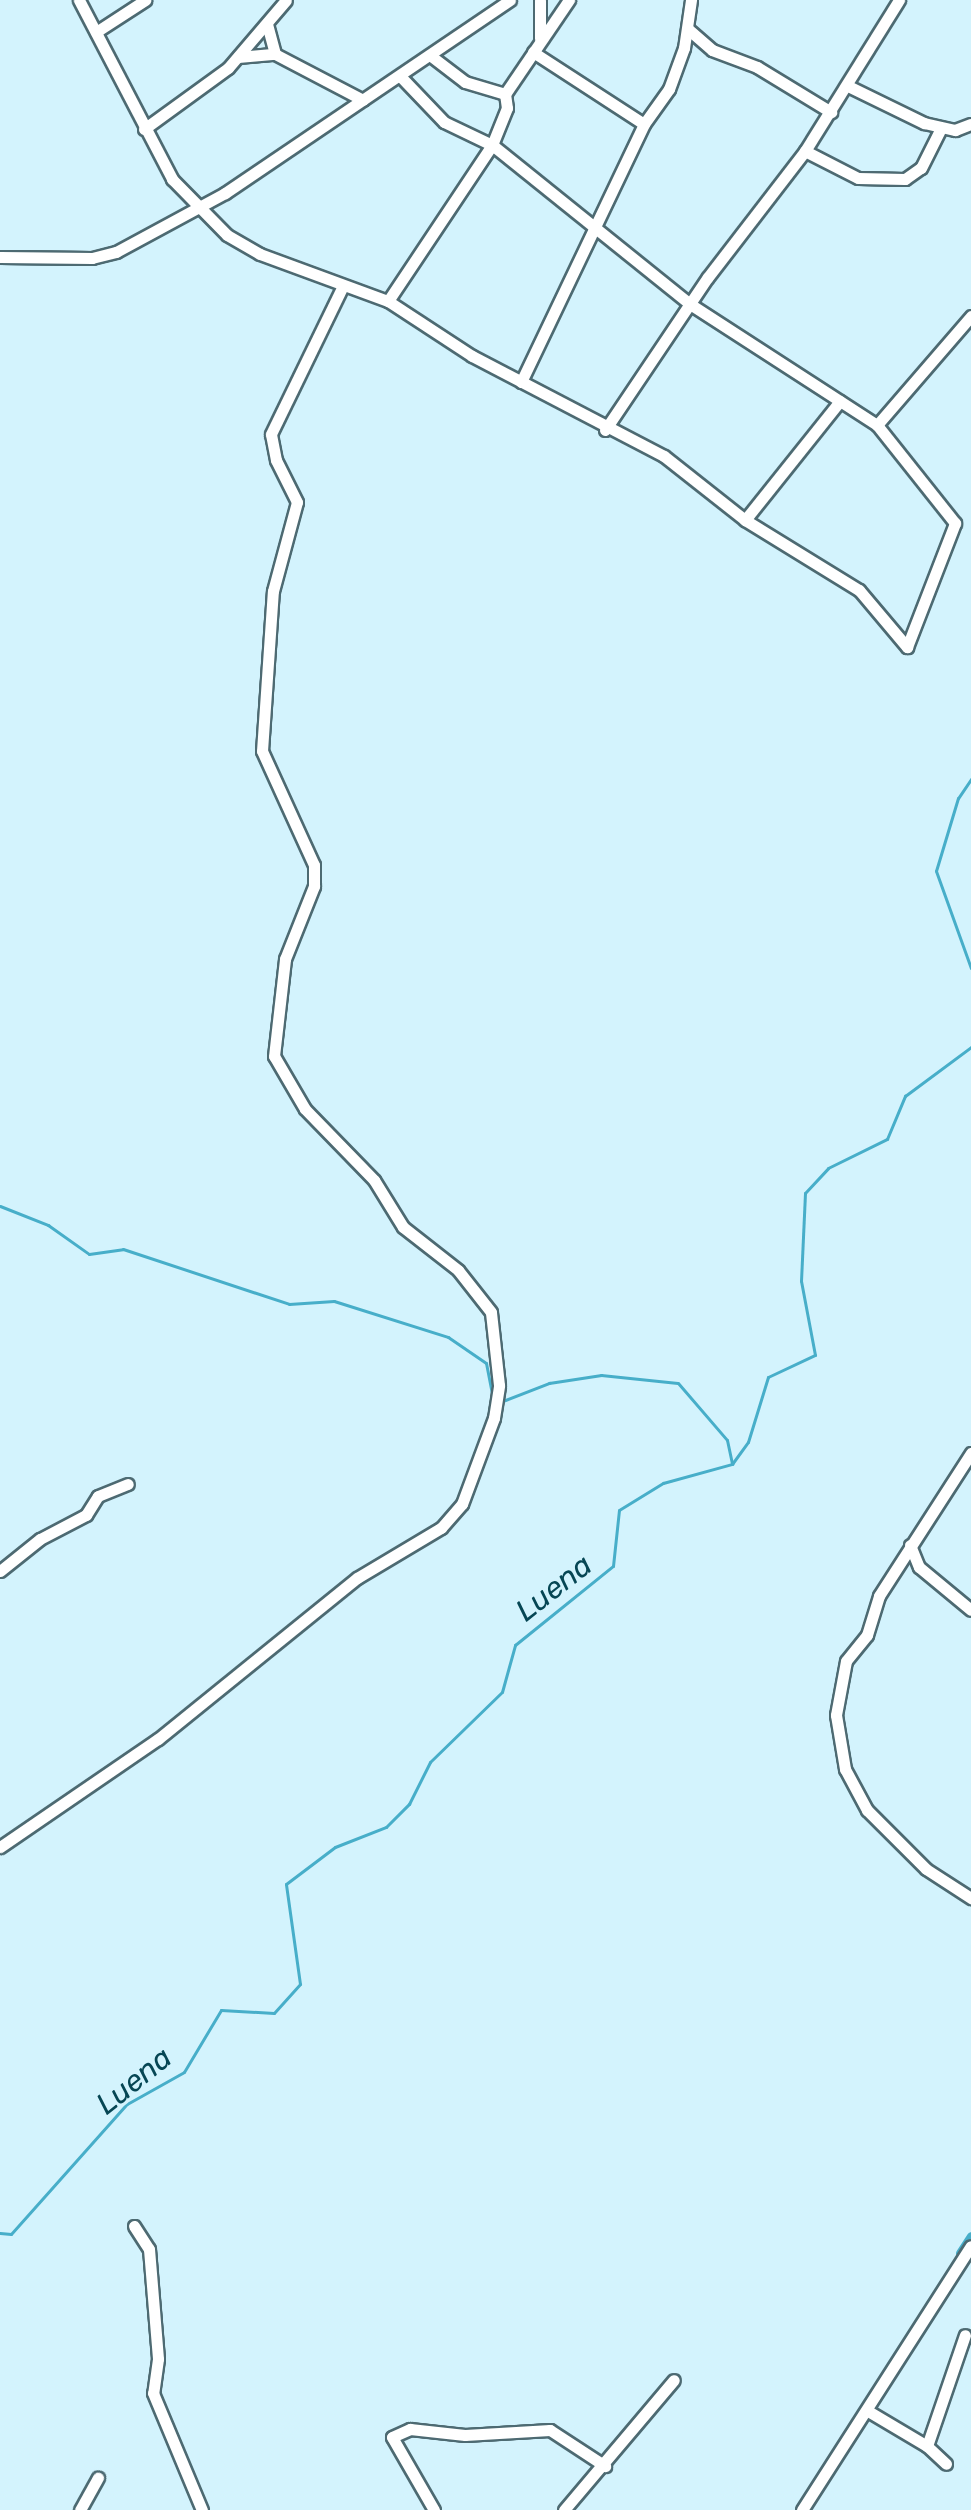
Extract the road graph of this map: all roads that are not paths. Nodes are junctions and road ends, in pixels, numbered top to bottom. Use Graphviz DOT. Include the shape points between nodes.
graph roads {
  1 [pos="79,0"];
  2 [pos="145,0"];
  3 [pos="286,0"];
  4 [pos="510,0"];
  5 [pos="540,0"];
  6 [pos="569,0"];
  7 [pos="691,0"];
  8 [pos="899,0"];
  9 [pos="267,24"];
  10 [pos="688,29"];
  11 [pos="96,32"];
  12 [pos="540,39"];
  13 [pos="533,52"];
  14 [pos="275,54"];
  15 [pos="431,56"];
  16 [pos="238,57"];
  17 [pos="400,76"];
  18 [pos="384,86"];
  19 [pos="848,86"];
  20 [pos="408,91"];
  21 [pos="505,94"];
  22 [pos="363,100"];
  23 [pos="831,112"];
  24 [pos="644,124"];
  25 [pos="971,124"];
  26 [pos="941,128"];
  27 [pos="144,129"];
  28 [pos="492,145"];
  29 [pos="805,151"];
  30 [pos="197,210"];
  31 [pos="598,226"];
  32 [pos="0,257"];
  33 [pos="343,286"];
  34 [pos="388,301"];
  35 [pos="690,304"];
  36 [pos="971,316"];
  37 [pos="521,382"];
  38 [pos="840,401"];
  39 [pos="877,425"];
  40 [pos="605,430"];
  41 [pos="745,520"];
  42 [pos="971,1453"];
  43 [pos="128,1484"];
  44 [pos="910,1545"];
  45 [pos="0,1571"];
  46 [pos="971,1610"];
  47 [pos="0,1847"];
  48 [pos="971,1898"];
  49 [pos="134,2226"];
  50 [pos="971,2246"];
  51 [pos="965,2335"];
  52 [pos="674,2380"];
  53 [pos="868,2411"];
  54 [pos="927,2446"];
  55 [pos="946,2464"];
  56 [pos="605,2466"];
  57 [pos="98,2478"];
  58 [pos="80,2510"];
  59 [pos="202,2510"];
  60 [pos="434,2510"];
  61 [pos="564,2510"];
  62 [pos="802,2510"];
  1 -- 11 [label="street"];
  2 -- 11 [label="street"];
  3 -- 9 [label="street"];
  4 -- 15 [label="street"];
  5 -- 12 [label="street"];
  6 -- 12 [label="street"];
  7 -- 10 [label="street"];
  8 -- 19 [label="street"];
  9 -- 14 [label="street"];
  9 -- 16 [label="street"];
  10 -- 23 [label="street" via="712,50 757,67"];
  10 -- 24 [label="street" via="669,89"];
  11 -- 27 [label="street"];
  12 -- 13 [label="street"];
  13 -- 21 [label="street"];
  13 -- 24 [label="street"];
  14 -- 16 [label="street"];
  14 -- 22 [label="street"];
  15 -- 17 [label="street"];
  15 -- 21 [label="street" via="465,82"];
  16 -- 27 [label="street"];
  17 -- 18 [label="street"];
  17 -- 20 [label="street"];
  18 -- 20 [label="street"];
  18 -- 22 [label="street"];
  19 -- 23 [label="street"];
  19 -- 26 [label="street"];
  20 -- 28 [label="street" via="444,122"];
  21 -- 28 [label="street" via="507,108"];
  22 -- 30 [label="street"];
  23 -- 29 [label="street"];
  24 -- 31 [label="street"];
  25 -- 26 [label="street"];
  26 -- 29 [label="street" via="921,168 905,179 858,178"];
  27 -- 30 [label="street"];
  28 -- 31 [label="street"];
  28 -- 34 [label="street"];
  29 -- 35 [label="street"];
  30 -- 32 [label="street" via="92,258"];
  30 -- 33 [label="street" via="245,246"];
  31 -- 35 [label="street"];
  31 -- 37 [label="street"];
  33 -- 34 [label="street"];
  33 -- 47 [label="street" via="271,434 276,460 297,502 273,591 262,751 314,865 314,886 283,971 274,1056 305,1109 374,1180 397,1220 458,1270 491,1312 499,1385 494,1418 462,1504 441,1528 357,1578 158,1739"];
  34 -- 37 [label="street"];
  35 -- 38 [label="street"];
  35 -- 40 [label="street"];
  36 -- 39 [label="street"];
  37 -- 40 [label="street"];
  38 -- 39 [label="street"];
  38 -- 41 [label="street"];
  39 -- 41 [label="street" via="955,523 907,647 859,590"];
  40 -- 41 [label="street" via="664,456"];
  42 -- 44 [label="street"];
  43 -- 45 [label="street" via="98,1496 86,1515 40,1539"];
  44 -- 46 [label="street" via="919,1567"];
  44 -- 48 [label="street" via="843,1671 840,1744 867,1810 926,1869"];
  49 -- 59 [label="street" via="149,2249 158,2359 153,2393"];
  50 -- 53 [label="street"];
  51 -- 54 [label="street"];
  52 -- 56 [label="street"];
  53 -- 54 [label="street"];
  53 -- 62 [label="street"];
  54 -- 55 [label="street"];
  56 -- 60 [label="street" via="550,2430 465,2435 410,2429 392,2437"];
  56 -- 61 [label="street"];
  57 -- 58 [label="street"];
}
